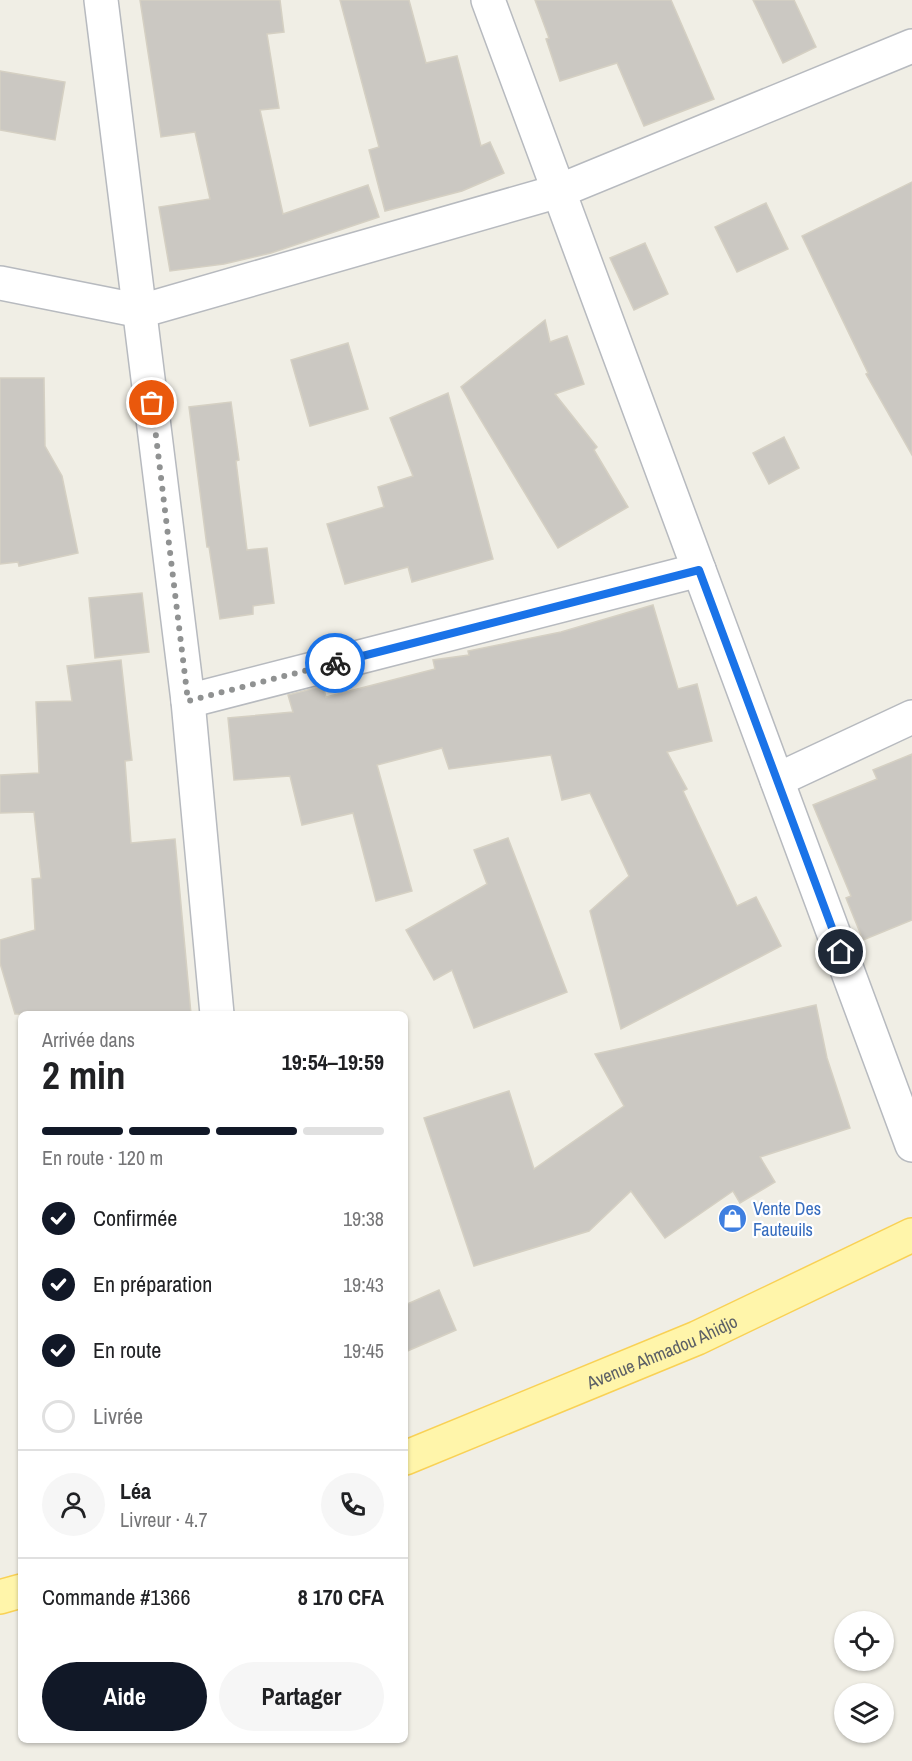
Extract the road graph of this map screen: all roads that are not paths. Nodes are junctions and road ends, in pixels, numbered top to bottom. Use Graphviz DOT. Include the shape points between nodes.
graph roads {
  1 [pos="101,0"];
  2 [pos="488,0"];
  3 [pos="912,46"];
  4 [pos="559,192"];
  5 [pos="0,283"];
  6 [pos="141,311"];
  7 [pos="699,570"];
  8 [pos="188,701"];
  9 [pos="912,717"];
  10 [pos="777,780"];
  11 [pos="217,1011"];
  12 [pos="912,1145"];
  13 [pos="912,1235"];
  14 [pos="408,1457"];
  15 [pos="18,1592"];
  16 [pos="0,1597"];
  1 -- 6 [label="street"];
  2 -- 4 [label="street"];
  3 -- 4 [label="street"];
  4 -- 6 [label="street"];
  4 -- 7 [label="street"];
  5 -- 6 [label="street"];
  6 -- 8 [label="street"];
  7 -- 8 [label="street"];
  7 -- 10 [label="street"];
  8 -- 11 [label="street"];
  9 -- 10 [label="street"];
  10 -- 12 [label="street"];
  13 -- 14 [label="main road, Avenue Ahmadou Ahidjo" via="697,1338"];
  15 -- 16 [label="main road"];
}
